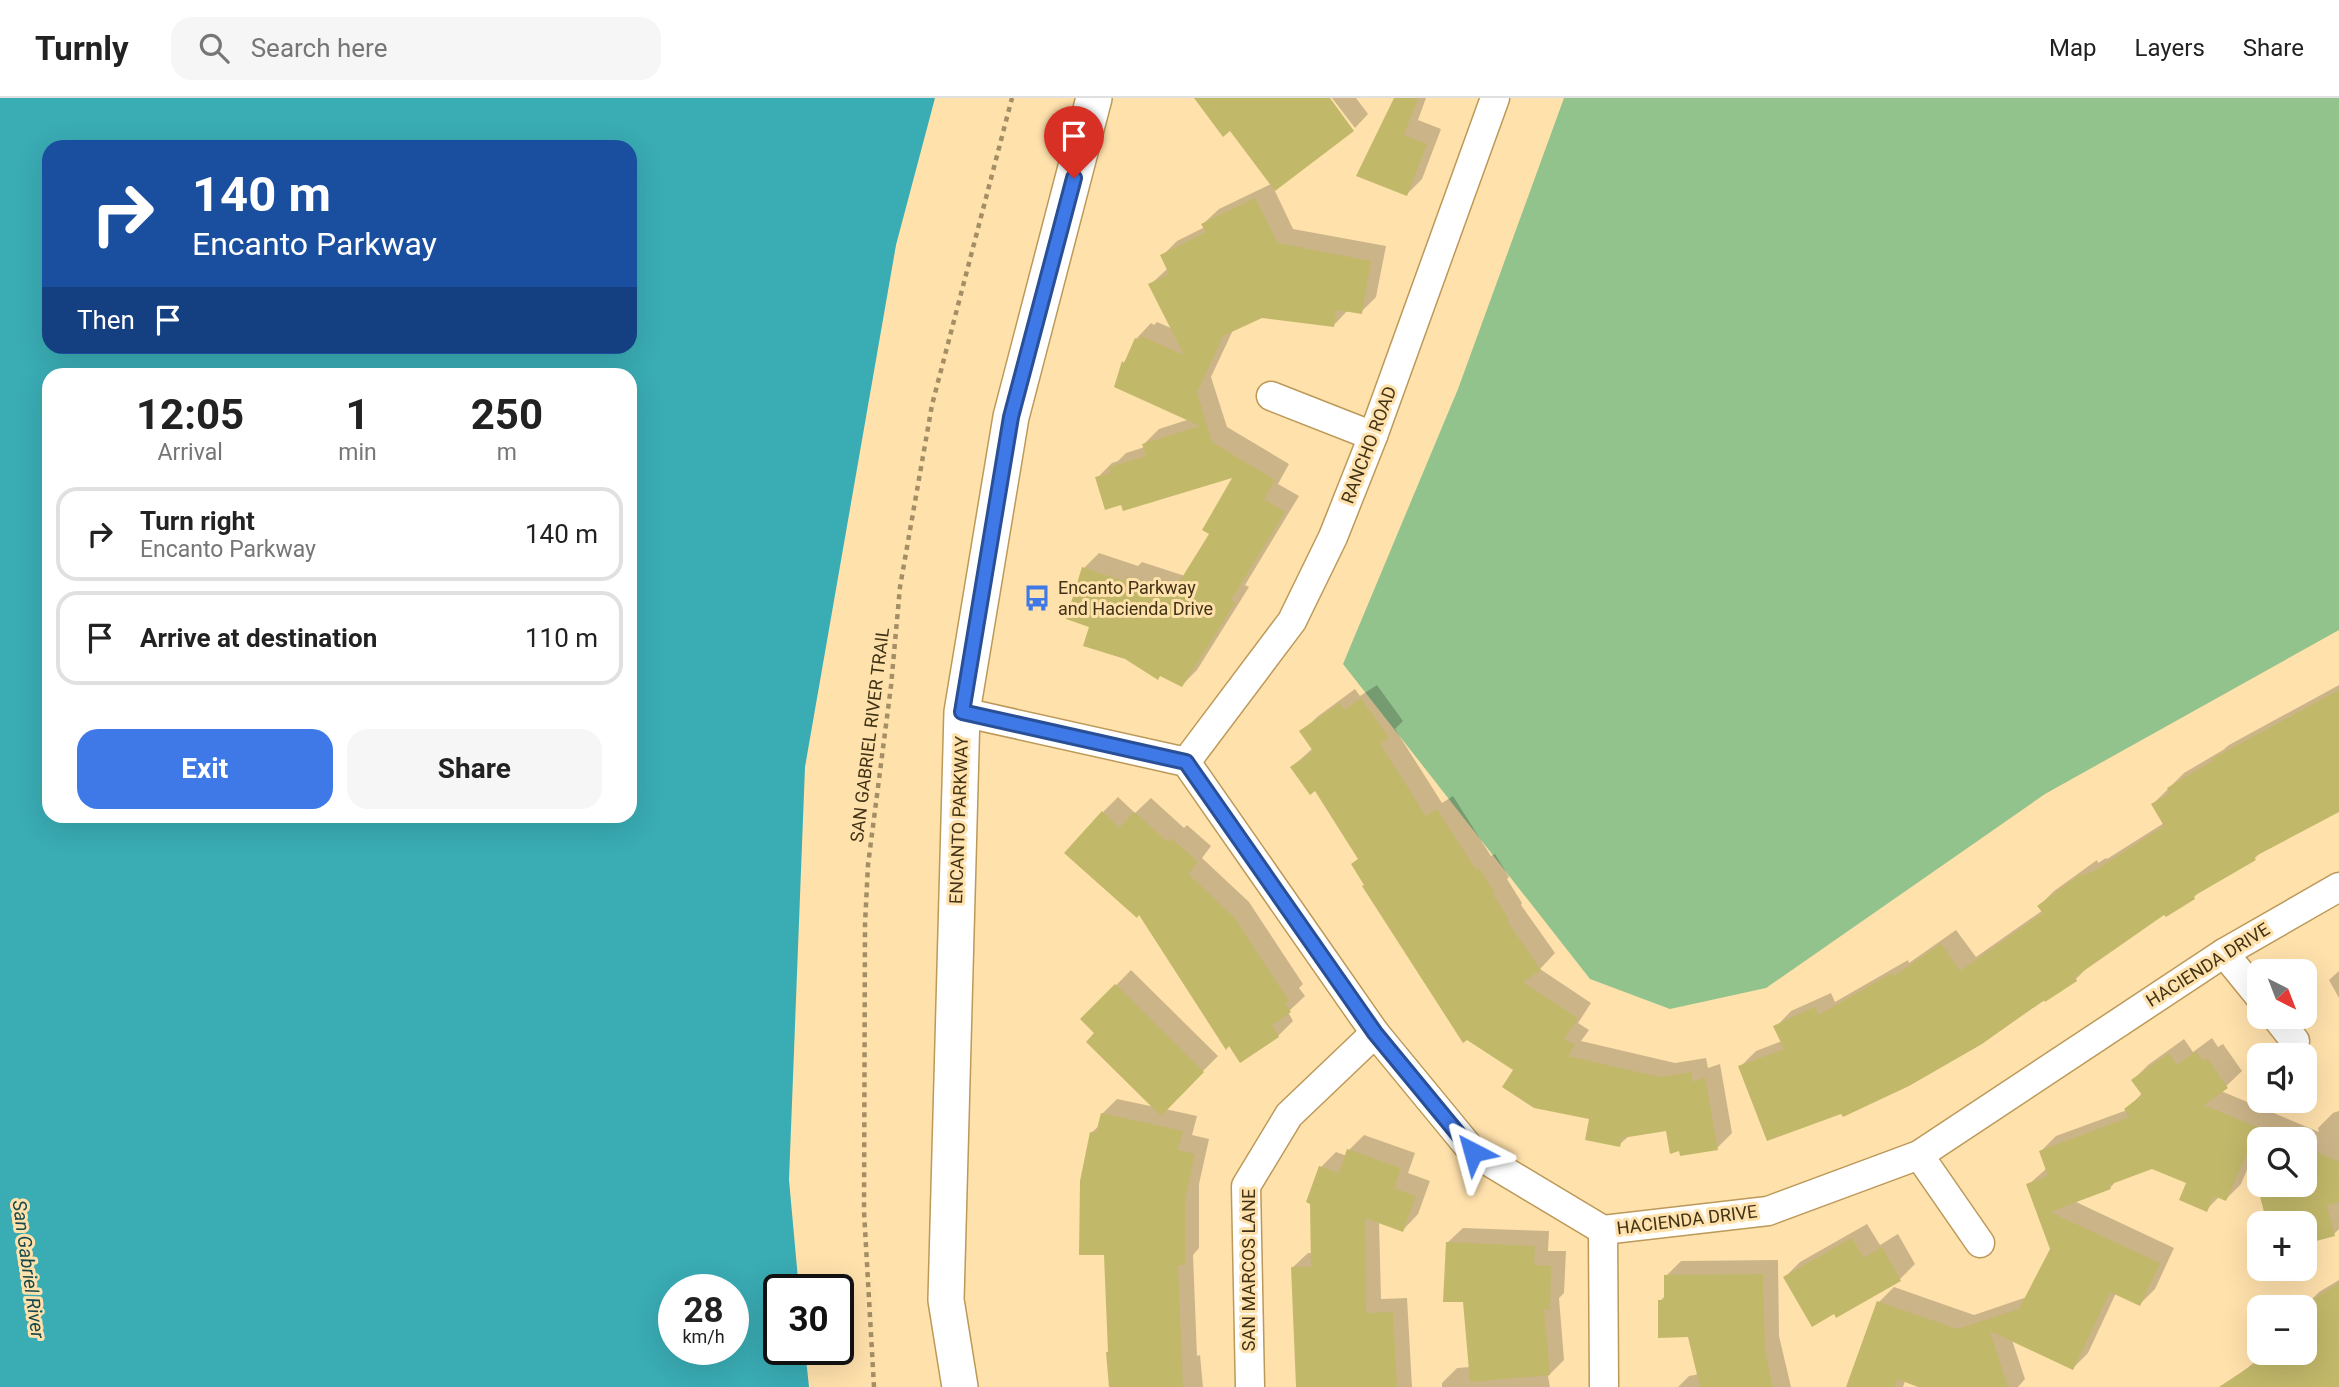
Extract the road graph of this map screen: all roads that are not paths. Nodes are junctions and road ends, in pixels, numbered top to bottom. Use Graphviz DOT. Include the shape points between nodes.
graph roads {
  1 [pos="1094,98"];
  2 [pos="1495,98"];
  3 [pos="1271,396"];
  4 [pos="1373,436"];
  5 [pos="962,712"];
  6 [pos="1186,762"];
  7 [pos="2339,887"];
  8 [pos="2224,953"];
  9 [pos="2247,981"];
  10 [pos="2286,1029"];
  11 [pos="1375,1033"];
  12 [pos="2295,1041"];
  13 [pos="1919,1155"];
  14 [pos="1603,1230"];
  15 [pos="1980,1243"];
  16 [pos="960,1387"];
  17 [pos="1250,1387"];
  18 [pos="1604,1387"];
  1 -- 5 [label="street, ENCANTO PARKWAY" via="1011,417"];
  2 -- 4 [label="street, RANCHO ROAD"];
  3 -- 4 [label="street"];
  4 -- 6 [label="street, RANCHO ROAD" via="1333,537 1292,621"];
  5 -- 6 [label="street"];
  5 -- 16 [label="street, ENCANTO PARKWAY" via="946,1300"];
  6 -- 11 [label="street, HACIENDA DRIVE"];
  7 -- 8 [label="street, HACIENDA DRIVE"];
  8 -- 9 [label="street"];
  8 -- 13 [label="street, HACIENDA DRIVE"];
  10 -- 12 [label="street"];
  11 -- 14 [label="street, HACIENDA DRIVE" via="1473,1152"];
  11 -- 17 [label="street, SAN MARCOS LANE" via="1289,1115 1245,1186"];
  13 -- 14 [label="street, HACIENDA DRIVE" via="1768,1211"];
  13 -- 15 [label="street"];
  14 -- 18 [label="street"];
}
